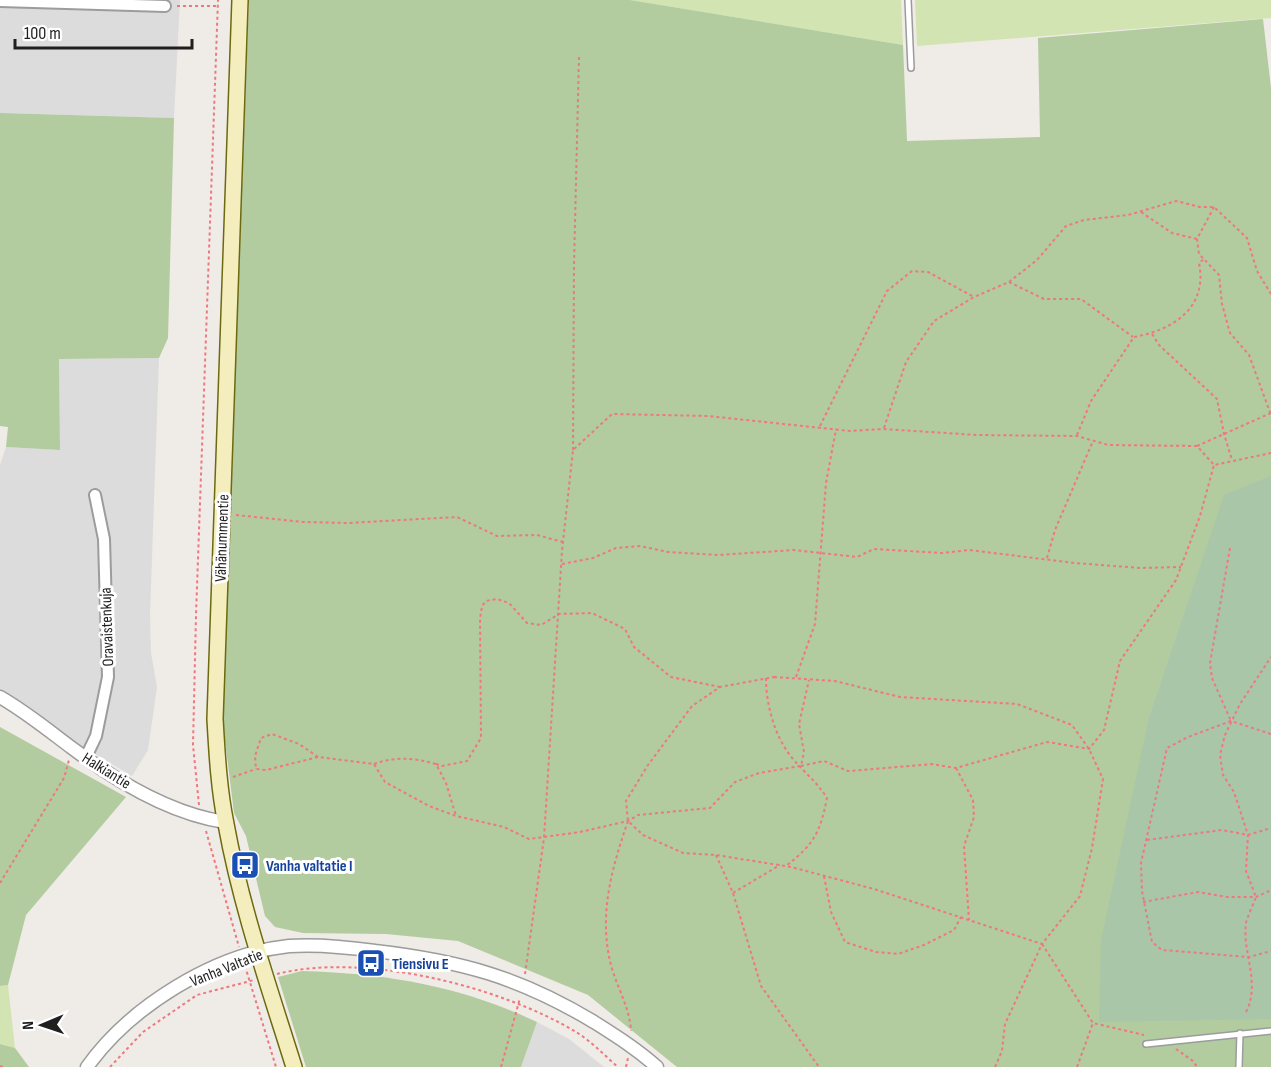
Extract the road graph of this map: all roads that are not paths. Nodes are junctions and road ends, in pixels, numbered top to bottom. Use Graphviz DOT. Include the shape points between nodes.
graph roads {
  1 [pos="240,0"];
  2 [pos="908,0"];
  3 [pos="0,1"];
  4 [pos="165,6"];
  5 [pos="911,68"];
  6 [pos="95,495"];
  7 [pos="0,697"];
  8 [pos="86,757"];
  9 [pos="225,822"];
  10 [pos="258,952"];
  11 [pos="1271,1031"];
  12 [pos="1240,1033"];
  13 [pos="1146,1044"];
  14 [pos="87,1067"];
  15 [pos="294,1067"];
  16 [pos="657,1067"];
  17 [pos="1239,1067"];
  1 -- 9 [label="main road, Vähänummentie" via="215,719"];
  2 -- 5 [label="lane"];
  3 -- 4 [label="street"];
  6 -- 8 [label="street, Oravaistenkuja" via="104,539 108,677 96,736"];
  7 -- 8 [label="street, Halkiantie"];
  8 -- 9 [label="street, Halkiantie" via="134,788 190,814"];
  9 -- 10 [label="main road, Vähänummentie"];
  10 -- 14 [label="street, Vanha Valtatie" via="205,973 154,1000 104,1043"];
  10 -- 15 [label="main road, Vähänummentie"];
  10 -- 16 [label="street, Vanha Valtatie" via="290,946 345,947 444,961 523,984 631,1044"];
  11 -- 12 [label="lane"];
  12 -- 13 [label="lane"];
  12 -- 17 [label="lane"];
}
